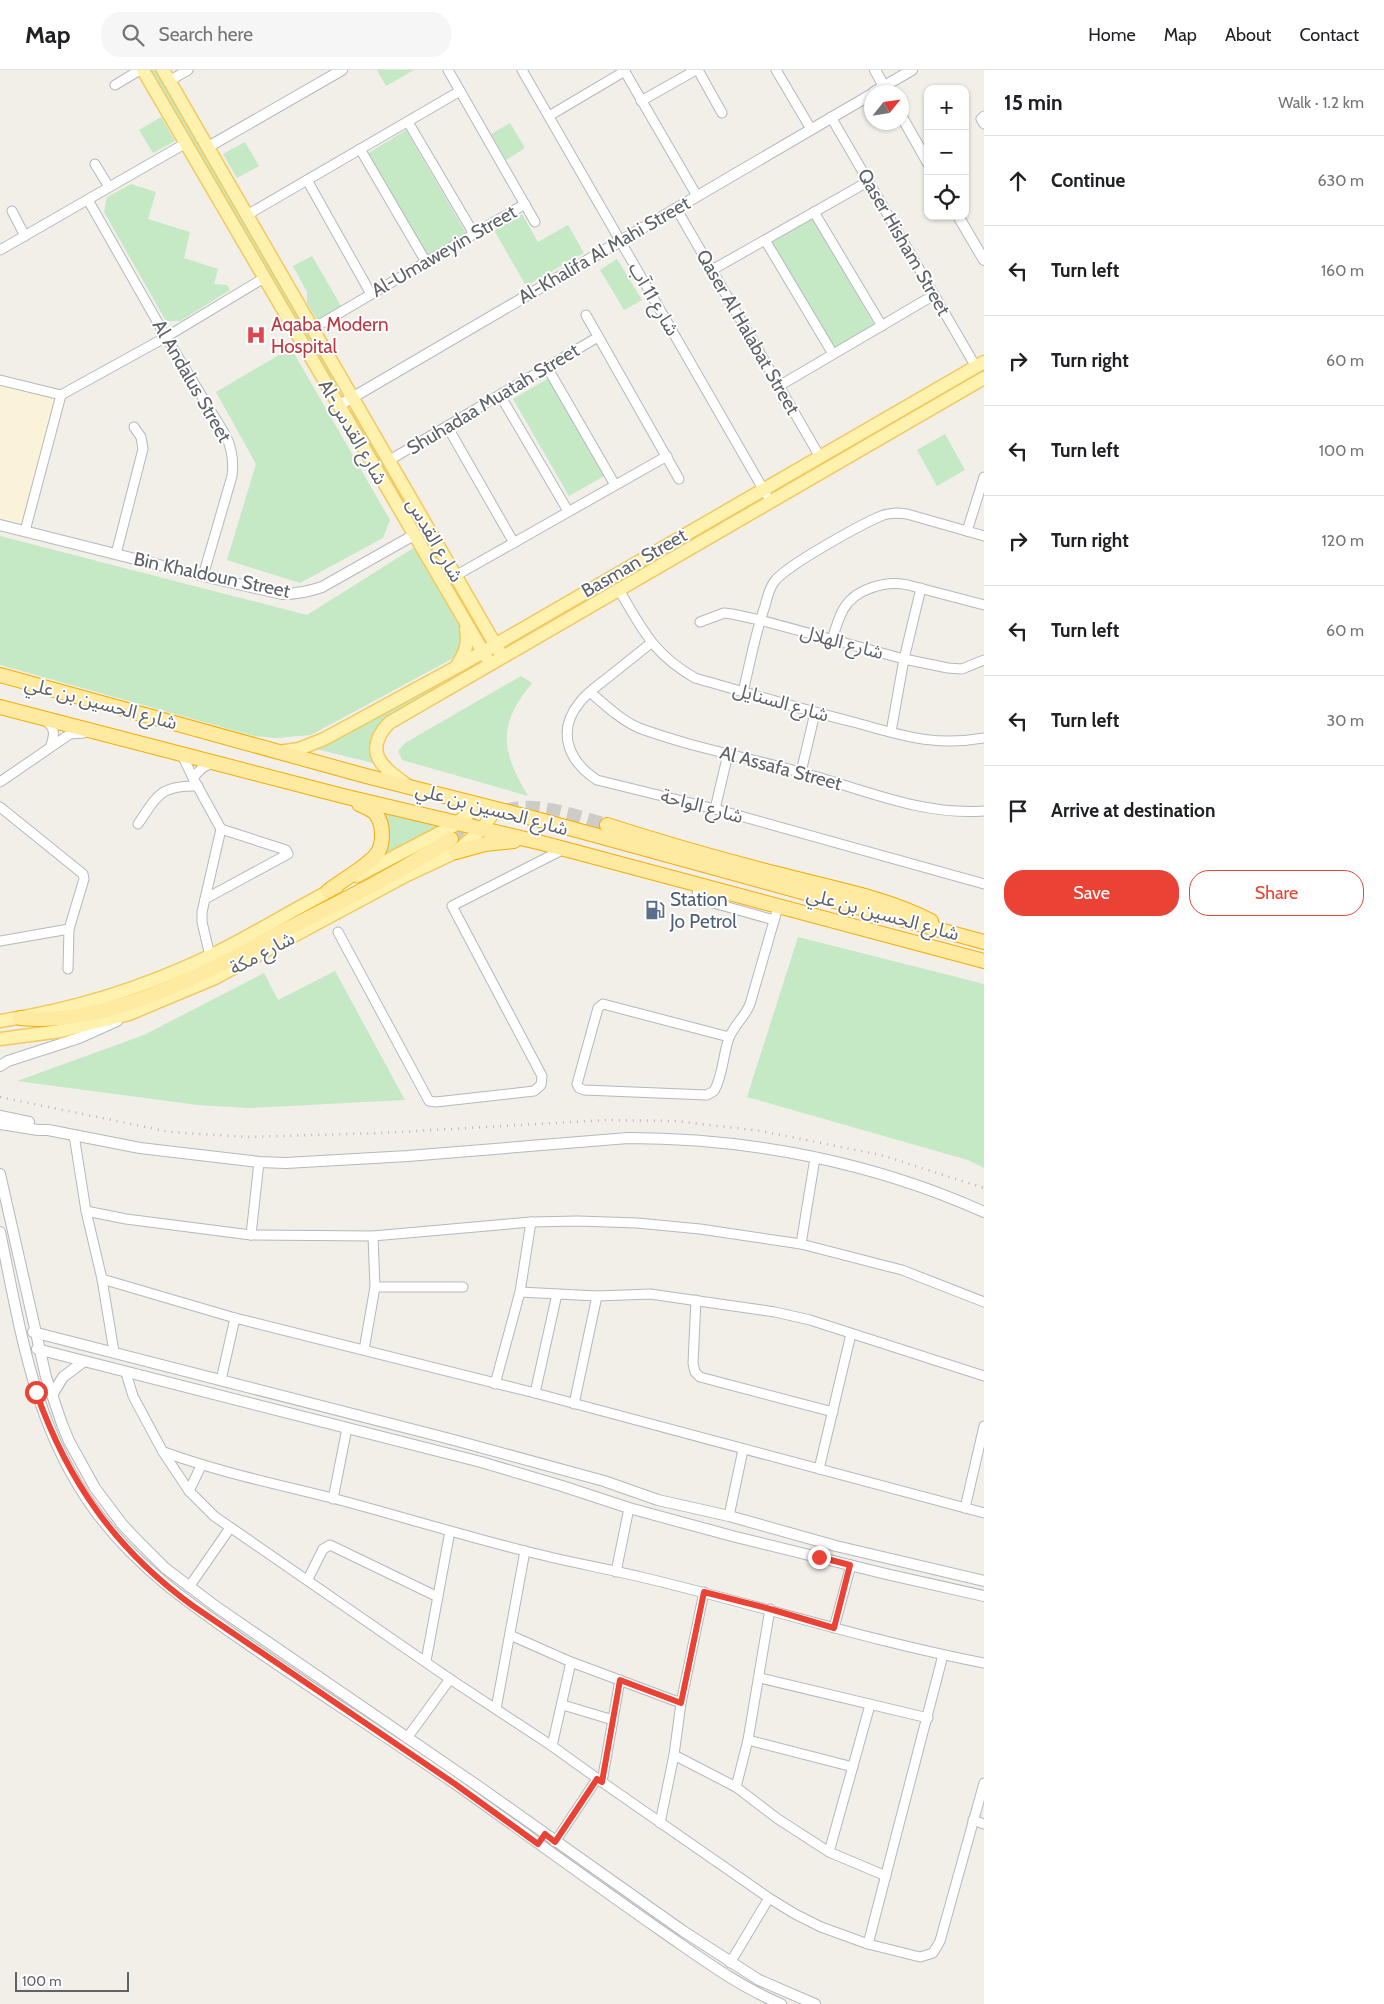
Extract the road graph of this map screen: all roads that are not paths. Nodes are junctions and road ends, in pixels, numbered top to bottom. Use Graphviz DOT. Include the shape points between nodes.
graph roads {
  1 [pos="141,70"];
  2 [pos="188,70"];
  3 [pos="342,70"];
  4 [pos="448,70"];
  5 [pos="522,70"];
  6 [pos="697,70"];
  7 [pos="776,70"];
  8 [pos="874,70"];
  9 [pos="912,70"];
  10 [pos="624,71"];
  11 [pos="166,76"];
  12 [pos="114,85"];
  13 [pos="883,85"];
  14 [pos="892,85"];
  15 [pos="460,92"];
  16 [pos="864,98"];
  17 [pos="641,101"];
  18 [pos="722,114"];
  19 [pos="549,116"];
  20 [pos="984,116"];
  21 [pos="831,117"];
  22 [pos="408,122"];
  23 [pos="984,124"];
  24 [pos="810,129"];
  25 [pos="909,129"];
  26 [pos="186,143"];
  27 [pos="208,148"];
  28 [pos="360,149"];
  29 [pos="924,156"];
  30 [pos="95,164"];
  31 [pos="307,180"];
  32 [pos="868,182"];
  33 [pos="109,187"];
  34 [pos="697,196"];
  35 [pos="88,200"];
  36 [pos="525,204"];
  37 [pos="676,208"];
  38 [pos="12,211"];
  39 [pos="814,212"];
  40 [pos="247,215"];
  41 [pos="960,220"];
  42 [pos="535,222"];
  43 [pos="474,234"];
  44 [pos="25,236"];
  45 [pos="765,240"];
  46 [pos="620,241"];
  47 [pos="0,250"];
  48 [pos="984,260"];
  49 [pos="426,262"];
  50 [pos="712,270"];
  51 [pos="264,278"];
  52 [pos="371,294"];
  53 [pos="934,295"];
  54 [pos="586,315"];
  55 [pos="882,326"];
  56 [pos="312,329"];
  57 [pos="166,337"];
  58 [pos="598,337"];
  59 [pos="833,354"];
  60 [pos="980,364"];
  61 [pos="547,367"];
  62 [pos="984,378"];
  63 [pos="0,380"];
  64 [pos="779,386"];
  65 [pos="62,395"];
  66 [pos="500,395"];
  67 [pos="352,397"];
  68 [pos="338,406"];
  69 [pos="447,426"];
  70 [pos="134,427"];
  71 [pos="667,456"];
  72 [pos="820,457"];
  73 [pos="388,460"];
  74 [pos="984,477"];
  75 [pos="679,479"];
  76 [pos="615,485"];
  77 [pos="764,490"];
  78 [pos="771,503"];
  79 [pos="568,511"];
  80 [pos="0,524"];
  81 [pos="25,531"];
  82 [pos="967,531"];
  83 [pos="414,535"];
  84 [pos="984,536"];
  85 [pos="514,543"];
  86 [pos="116,554"];
  87 [pos="203,576"];
  88 [pos="455,576"];
  89 [pos="920,588"];
  90 [pos="618,590"];
  91 [pos="984,605"];
  92 [pos="760,620"];
  93 [pos="464,622"];
  94 [pos="700,622"];
  95 [pos="484,626"];
  96 [pos="511,636"];
  97 [pos="832,640"];
  98 [pos="651,643"];
  99 [pos="495,645"];
  100 [pos="482,652"];
  101 [pos="503,657"];
  102 [pos="904,659"];
  103 [pos="984,660"];
  104 [pos="490,664"];
  105 [pos="456,666"];
  106 [pos="0,675"];
  107 [pos="590,692"];
  108 [pos="743,692"];
  109 [pos="0,707"];
  110 [pos="815,713"];
  111 [pos="44,718"];
  112 [pos="96,732"];
  113 [pos="892,732"];
  114 [pos="984,738"];
  115 [pos="51,745"];
  116 [pos="279,752"];
  117 [pos="728,754"];
  118 [pos="182,755"];
  119 [pos="220,764"];
  120 [pos="801,772"];
  121 [pos="0,782"];
  122 [pos="195,782"];
  123 [pos="409,787"];
  124 [pos="343,796"];
  125 [pos="479,805"];
  126 [pos="0,807"];
  127 [pos="496,809"];
  128 [pos="715,809"];
  129 [pos="984,811"];
  130 [pos="457,823"];
  131 [pos="138,824"];
  132 [pos="607,825"];
  133 [pos="221,829"];
  134 [pos="482,829"];
  135 [pos="529,840"];
  136 [pos="454,845"];
  137 [pos="564,849"];
  138 [pos="984,884"];
  139 [pos="328,891"];
  140 [pos="205,899"];
  141 [pos="776,913"];
  142 [pos="69,929"];
  143 [pos="338,932"];
  144 [pos="949,933"];
  145 [pos="0,941"];
  146 [pos="984,942"];
  147 [pos="210,956"];
  148 [pos="984,961"];
  149 [pos="68,969"];
  150 [pos="129,1014"];
  151 [pos="20,1018"];
  152 [pos="0,1020"];
  153 [pos="729,1037"];
  154 [pos="0,1039"];
  155 [pos="0,1066"];
  156 [pos="0,1116"];
  157 [pos="0,1124"];
  158 [pos="48,1130"];
  159 [pos="74,1135"];
  160 [pos="815,1158"];
  161 [pos="259,1162"];
  162 [pos="0,1174"];
  163 [pos="86,1211"];
  164 [pos="984,1212"];
  165 [pos="531,1222"];
  166 [pos="0,1232"];
  167 [pos="250,1235"];
  168 [pos="373,1236"];
  169 [pos="801,1244"];
  170 [pos="102,1279"];
  171 [pos="375,1286"];
  172 [pos="463,1287"];
  173 [pos="520,1292"];
  174 [pos="557,1294"];
  175 [pos="597,1296"];
  176 [pos="696,1300"];
  177 [pos="984,1302"];
  178 [pos="235,1318"];
  179 [pos="22,1330"];
  180 [pos="36,1333"];
  181 [pos="851,1334"];
  182 [pos="24,1345"];
  183 [pos="364,1350"];
  184 [pos="41,1351"];
  185 [pos="114,1352"];
  186 [pos="83,1362"];
  187 [pos="126,1373"];
  188 [pos="984,1376"];
  189 [pos="221,1380"];
  190 [pos="495,1384"];
  191 [pos="535,1393"];
  192 [pos="52,1395"];
  193 [pos="574,1404"];
  194 [pos="833,1412"];
  195 [pos="984,1426"];
  196 [pos="347,1428"];
  197 [pos="484,1448"];
  198 [pos="743,1450"];
  199 [pos="164,1452"];
  200 [pos="481,1462"];
  201 [pos="201,1466"];
  202 [pos="819,1469"];
  203 [pos="189,1491"];
  204 [pos="333,1498"];
  205 [pos="628,1508"];
  206 [pos="964,1508"];
  207 [pos="984,1513"];
  208 [pos="729,1516"];
  209 [pos="230,1528"];
  210 [pos="450,1531"];
  211 [pos="525,1552"];
  212 [pos="850,1565"];
  213 [pos="616,1572"];
  214 [pos="964,1576"];
  215 [pos="308,1579"];
  216 [pos="984,1581"];
  217 [pos="189,1587"];
  218 [pos="960,1590"];
  219 [pos="704,1592"];
  220 [pos="984,1596"];
  221 [pos="438,1597"];
  222 [pos="770,1609"];
  223 [pos="834,1628"];
  224 [pos="510,1635"];
  225 [pos="944,1655"];
  226 [pos="426,1661"];
  227 [pos="571,1662"];
  228 [pos="984,1663"];
  229 [pos="760,1678"];
  230 [pos="450,1679"];
  231 [pos="620,1680"];
  232 [pos="681,1703"];
  233 [pos="563,1704"];
  234 [pos="870,1706"];
  235 [pos="496,1710"];
  236 [pos="928,1718"];
  237 [pos="613,1720"];
  238 [pos="407,1738"];
  239 [pos="748,1740"];
  240 [pos="552,1746"];
  241 [pos="674,1755"];
  242 [pos="853,1767"];
  243 [pos="599,1780"];
  244 [pos="984,1783"];
  245 [pos="736,1788"];
  246 [pos="973,1820"];
  247 [pos="660,1822"];
  248 [pos="984,1824"];
  249 [pos="545,1834"];
  250 [pos="555,1842"];
  251 [pos="538,1844"];
  252 [pos="829,1852"];
  253 [pos="886,1876"];
  254 [pos="769,1898"];
  255 [pos="868,1944"];
  256 [pos="730,1963"];
  257 [pos="781,2004"];
  258 [pos="816,2004"];
  1 -- 12 [label="street"];
  1 -- 26 [label="main road, Al-شارع القدس"];
  2 -- 11 [label="street"];
  3 -- 27 [label="street"];
  4 -- 15 [label="street, Al-Umaweyin Street"];
  5 -- 19 [label="street, شارع 11 آب"];
  6 -- 17 [label="street"];
  6 -- 18 [label="street"];
  7 -- 24 [label="street"];
  8 -- 13 [label="street"];
  9 -- 14 [label="street, Al-Khalifa Al Mahi Street"];
  10 -- 17 [label="street"];
  10 -- 19 [label="street"];
  11 -- 27 [label="main road, Al-شارع القدس"];
  15 -- 22 [label="street"];
  15 -- 36 [label="street, Al-Umaweyin Street"];
  16 -- 21 [label="street, Al-Khalifa Al Mahi Street"];
  17 -- 34 [label="street"];
  19 -- 46 [label="street, شارع 11 آب"];
  20 -- 23 [label="street" via="981,119"];
  21 -- 24 [label="street, Al-Khalifa Al Mahi Street"];
  21 -- 32 [label="street, Qaser Hisham Street"];
  22 -- 28 [label="street"];
  22 -- 43 [label="street"];
  24 -- 34 [label="street, Al-Khalifa Al Mahi Street"];
  25 -- 29 [label="street"];
  26 -- 33 [label="street"];
  26 -- 51 [label="main road, Al-شارع القدس"];
  27 -- 40 [label="main road, Al-شارع القدس"];
  28 -- 31 [label="street"];
  28 -- 49 [label="street"];
  30 -- 33 [label="street"];
  31 -- 40 [label="street"];
  31 -- 52 [label="street"];
  32 -- 39 [label="street"];
  32 -- 53 [label="street, Qaser Hisham Street"];
  33 -- 35 [label="street"];
  34 -- 37 [label="street, Al-Khalifa Al Mahi Street"];
  35 -- 44 [label="street"];
  35 -- 57 [label="street, Al Andalus Street"];
  36 -- 42 [label="street, Al-Umaweyin Street"];
  36 -- 43 [label="street, Al-Umaweyin Street"];
  37 -- 46 [label="street, Al-Khalifa Al Mahi Street"];
  37 -- 50 [label="street, Qaser Al Halabat Street"];
  38 -- 44 [label="street"];
  39 -- 45 [label="street"];
  39 -- 55 [label="street"];
  40 -- 56 [label="main road, Al-شارع القدس"];
  41 -- 48 [label="street"];
  43 -- 49 [label="street, Al-Umaweyin Street"];
  44 -- 47 [label="street"];
  45 -- 50 [label="street"];
  45 -- 59 [label="street"];
  46 -- 67 [label="street, Al-Khalifa Al Mahi Street"];
  46 -- 77 [label="street, شارع 11 آب"];
  49 -- 52 [label="street, Al-Umaweyin Street"];
  50 -- 64 [label="street, Qaser Al Halabat Street"];
  51 -- 57 [label="street"];
  51 -- 68 [label="main road, Al-شارع القدس"];
  52 -- 56 [label="street, Al-Umaweyin Street"];
  53 -- 55 [label="street"];
  53 -- 60 [label="street, Qaser Hisham Street"];
  54 -- 58 [label="street, Shuhadaa Muatah Street"];
  55 -- 59 [label="street"];
  56 -- 67 [label="main road, Al-شارع القدس"];
  57 -- 65 [label="street"];
  57 -- 87 [label="street, Al Andalus Street" via="226,436 233,456 232,476"];
  58 -- 61 [label="street, Shuhadaa Muatah Street"];
  58 -- 71 [label="street, Shuhadaa Muatah Street"];
  59 -- 64 [label="street"];
  60 -- 72 [label="main road, Basman Street"];
  61 -- 66 [label="street, Shuhadaa Muatah Street"];
  61 -- 76 [label="street"];
  62 -- 78 [label="main road, Basman Street"];
  63 -- 65 [label="street"];
  64 -- 72 [label="street, Qaser Al Halabat Street"];
  65 -- 81 [label="street"];
  66 -- 69 [label="street, Shuhadaa Muatah Street"];
  66 -- 79 [label="street"];
  67 -- 68 [label="street, Al-Khalifa Al Mahi Street"];
  67 -- 73 [label="main road, شارع القدس"];
  68 -- 83 [label="main road, Al-شارع القدس"];
  69 -- 73 [label="street, Shuhadaa Muatah Street"];
  69 -- 85 [label="street"];
  70 -- 86 [label="street" via="143,449"];
  71 -- 75 [label="street, Shuhadaa Muatah Street"];
  71 -- 76 [label="street"];
  72 -- 77 [label="main road, Basman Street"];
  73 -- 88 [label="main road, شارع القدس"];
  74 -- 82 [label="street"];
  76 -- 79 [label="street"];
  77 -- 78 [label="street, شارع 11 آب"];
  77 -- 96 [label="main road, Basman Street"];
  78 -- 90 [label="main road, Basman Street"];
  79 -- 85 [label="street"];
  80 -- 81 [label="street, Bin Khaldoun Street"];
  81 -- 86 [label="street, Bin Khaldoun Street"];
  82 -- 84 [label="street"];
  82 -- 92 [label="street" via="908,514 882,515 781,574 770,588"];
  83 -- 87 [label="street, Bin Khaldoun Street" via="322,587 300,594 282,594"];
  83 -- 93 [label="main road, Al-شارع القدس"];
  85 -- 88 [label="street"];
  86 -- 87 [label="street, Bin Khaldoun Street"];
  88 -- 95 [label="main road, شارع القدس"];
  89 -- 91 [label="street"];
  89 -- 97 [label="street" via="886,583 857,596 844,609"];
  89 -- 102 [label="street"];
  90 -- 98 [label="street, شارع السنايل"];
  90 -- 101 [label="main road, Basman Street"];
  92 -- 94 [label="street, شارع الهلال" via="724,613"];
  92 -- 97 [label="street, شارع الهلال"];
  92 -- 108 [label="street"];
  93 -- 100 [label="main road, Al-شارع القدس"];
  93 -- 105 [label="main road" via="468,644"];
  95 -- 96 [label="main road" via="497,634"];
  95 -- 99 [label="main road, شارع القدس"];
  96 -- 99 [label="main road, Basman Street"];
  97 -- 102 [label="street, شارع الهلال"];
  98 -- 107 [label="street, شارع الواحة"];
  98 -- 108 [label="street, شارع السنايل" via="678,669 695,678"];
  99 -- 100 [label="main road, Basman Street"];
  99 -- 101 [label="main road, شارع القدس"];
  100 -- 104 [label="main road, Al-شارع القدس"];
  100 -- 105 [label="main road, Basman Street"];
  101 -- 104 [label="main road, Basman Street"];
  102 -- 103 [label="street, شارع الهلال" via="939,667 962,668"];
  102 -- 113 [label="street"];
  104 -- 123 [label="main road, Basman Street" via="389,723 380,734 376,748 379,761"];
  105 -- 116 [label="main road, Basman Street" via="324,739 299,749"];
  106 -- 116 [label="highway, شارع الحسين بن علي"];
  107 -- 117 [label="street, Al Assafa Street" via="637,727"];
  107 -- 128 [label="street, شارع الواحة" via="574,710 567,736 569,749 584,772 596,780"];
  108 -- 110 [label="street, شارع السنايل"];
  109 -- 111 [label="highway, شارع الحسين بن علي"];
  110 -- 113 [label="street, شارع السنايل"];
  110 -- 120 [label="street"];
  111 -- 112 [label="highway, شارع الحسين بن علي"];
  111 -- 115 [label="street" via="53,726"];
  112 -- 115 [label="street" via="70,734"];
  112 -- 118 [label="highway, شارع الحسين بن علي"];
  113 -- 114 [label="street, شارع السنايل" via="919,740 943,742"];
  115 -- 121 [label="street"];
  116 -- 123 [label="highway, شارع الحسين بن علي"];
  117 -- 120 [label="street, Al Assafa Street"];
  117 -- 128 [label="street"];
  118 -- 119 [label="highway, شارع الحسين بن علي"];
  118 -- 122 [label="street"];
  119 -- 122 [label="street" via="208,764 202,768"];
  119 -- 124 [label="highway, شارع الحسين بن علي"];
  120 -- 129 [label="street, Al Assafa Street" via="918,806 947,811"];
  122 -- 131 [label="street" via="164,790"];
  122 -- 133 [label="street"];
  123 -- 125 [label="highway, شارع الحسين بن علي"];
  124 -- 130 [label="highway, شارع الحسين بن علي"];
  124 -- 139 [label="highway" via="375,813 381,823 382,840 377,855"];
  125 -- 127 [label="highway, شارع الحسين بن علي"];
  125 -- 130 [label="main road, شارع مكة"];
  126 -- 142 [label="street" via="83,874"];
  127 -- 134 [label="main road, شارع مكة"];
  127 -- 144 [label="highway, شارع الحسين بن علي"];
  128 -- 138 [label="street, شارع الواحة"];
  130 -- 134 [label="highway, شارع الحسين بن علي"];
  130 -- 139 [label="main road, شارع مكة"];
  132 -- 144 [label="highway" via="760,870 882,901 917,914"];
  133 -- 140 [label="street"];
  133 -- 140 [label="street" via="286,850 288,854"];
  134 -- 135 [label="highway, شارع الحسين بن علي"];
  134 -- 136 [label="main road, شارع مكة" via="470,842"];
  135 -- 136 [label="highway"];
  135 -- 137 [label="highway, شارع الحسين بن علي"];
  136 -- 150 [label="main road, شارع مكة" via="407,875 232,970"];
  136 -- 151 [label="highway" via="168,988 82,1015 56,1019"];
  137 -- 141 [label="highway, شارع الحسين بن علي" via="698,885 727,900"];
  137 -- 143 [label="street" via="452,906 542,1076 541,1084 534,1091 436,1102 429,1100"];
  139 -- 147 [label="main road, شارع مكة"];
  140 -- 147 [label="street" via="202,922"];
  141 -- 148 [label="highway, شارع الحسين بن علي"];
  141 -- 153 [label="street" via="747,1012"];
  142 -- 145 [label="street"];
  142 -- 149 [label="street"];
  144 -- 146 [label="highway, شارع الحسين بن علي"];
  147 -- 151 [label="main road, شارع مكة" via="122,992"];
  150 -- 154 [label="main road, شارع مكة" via="61,1031"];
  150 -- 155 [label="street" via="102,1029"];
  151 -- 152 [label="main road, شارع مكة"];
  153 -- 153 [label="street" via="716,1088 707,1095 584,1090 577,1084 598,1008 603,1004"];
  156 -- 158 [label="street" via="38,1124"];
  157 -- 158 [label="street"];
  158 -- 159 [label="street"];
  159 -- 161 [label="street" via="140,1148"];
  159 -- 163 [label="street"];
  160 -- 161 [label="street" via="731,1143 628,1138 408,1156"];
  160 -- 164 [label="street" via="924,1186"];
  160 -- 169 [label="street"];
  161 -- 167 [label="street"];
  162 -- 180 [label="street"];
  163 -- 167 [label="street"];
  163 -- 170 [label="street"];
  165 -- 168 [label="street"];
  165 -- 169 [label="street" via="637,1223"];
  165 -- 173 [label="street"];
  166 -- 179 [label="street"];
  167 -- 168 [label="street"];
  168 -- 171 [label="street"];
  169 -- 177 [label="street" via="902,1270"];
  170 -- 178 [label="street"];
  170 -- 185 [label="street"];
  171 -- 172 [label="street"];
  171 -- 183 [label="street"];
  173 -- 174 [label="street"];
  173 -- 190 [label="street"];
  174 -- 175 [label="street"];
  174 -- 191 [label="street"];
  175 -- 176 [label="street" via="650,1294"];
  175 -- 193 [label="street"];
  176 -- 181 [label="street" via="784,1314"];
  176 -- 194 [label="street" via="693,1363 700,1377"];
  178 -- 183 [label="street"];
  178 -- 189 [label="street"];
  179 -- 180 [label="street"];
  179 -- 182 [label="street"];
  180 -- 184 [label="street"];
  180 -- 185 [label="street"];
  181 -- 188 [label="street"];
  181 -- 194 [label="street"];
  182 -- 184 [label="street"];
  182 -- 251 [label="street" via="49,1428 66,1462 96,1513 146,1568 193,1606"];
  183 -- 190 [label="street"];
  184 -- 186 [label="street"];
  184 -- 192 [label="street"];
  185 -- 189 [label="street"];
  186 -- 187 [label="street"];
  186 -- 192 [label="street" via="63,1377"];
  187 -- 196 [label="street"];
  187 -- 199 [label="street" via="132,1396"];
  189 -- 197 [label="street"];
  190 -- 191 [label="street"];
  191 -- 193 [label="street"];
  192 -- 217 [label="street" via="68,1440 106,1503 138,1541"];
  193 -- 198 [label="street"];
  194 -- 202 [label="street"];
  195 -- 206 [label="street"];
  196 -- 200 [label="street"];
  196 -- 204 [label="street"];
  197 -- 200 [label="street"];
  197 -- 208 [label="street" via="604,1481 658,1500"];
  198 -- 202 [label="street"];
  198 -- 208 [label="street"];
  199 -- 201 [label="street"];
  199 -- 203 [label="street"];
  200 -- 205 [label="street"];
  201 -- 203 [label="street"];
  201 -- 204 [label="street"];
  202 -- 206 [label="street"];
  203 -- 209 [label="street"];
  204 -- 210 [label="street"];
  205 -- 212 [label="street"];
  205 -- 213 [label="street"];
  206 -- 207 [label="street"];
  208 -- 214 [label="street" via="836,1546"];
  209 -- 215 [label="street"];
  209 -- 217 [label="street"];
  210 -- 211 [label="street"];
  210 -- 221 [label="street"];
  211 -- 213 [label="street"];
  211 -- 224 [label="street"];
  212 -- 218 [label="street"];
  212 -- 223 [label="street"];
  213 -- 219 [label="street"];
  214 -- 216 [label="street"];
  214 -- 218 [label="street"];
  215 -- 221 [label="street" via="323,1549 330,1545"];
  215 -- 226 [label="street"];
  217 -- 238 [label="street"];
  218 -- 220 [label="street"];
  219 -- 222 [label="street"];
  219 -- 232 [label="street"];
  221 -- 226 [label="street"];
  222 -- 223 [label="street"];
  222 -- 229 [label="street"];
  223 -- 225 [label="street"];
  224 -- 227 [label="street"];
  224 -- 235 [label="street"];
  225 -- 228 [label="street"];
  225 -- 236 [label="street"];
  226 -- 230 [label="street"];
  227 -- 231 [label="street"];
  227 -- 233 [label="street"];
  229 -- 234 [label="street"];
  229 -- 239 [label="street"];
  230 -- 235 [label="street"];
  230 -- 238 [label="street"];
  231 -- 232 [label="street"];
  231 -- 237 [label="street"];
  232 -- 241 [label="street"];
  233 -- 237 [label="street"];
  233 -- 240 [label="street"];
  234 -- 236 [label="street"];
  234 -- 242 [label="street"];
  235 -- 240 [label="street"];
  236 -- 253 [label="street"];
  237 -- 243 [label="street"];
  238 -- 249 [label="street"];
  239 -- 242 [label="street"];
  239 -- 245 [label="street"];
  240 -- 243 [label="street"];
  241 -- 245 [label="street"];
  241 -- 247 [label="street"];
  242 -- 252 [label="street"];
  243 -- 247 [label="street"];
  243 -- 250 [label="street"];
  244 -- 246 [label="street"];
  245 -- 252 [label="street"];
  246 -- 248 [label="street"];
  246 -- 255 [label="street" via="937,1950 920,1957"];
  247 -- 254 [label="street"];
  249 -- 250 [label="street"];
  249 -- 251 [label="street"];
  250 -- 256 [label="street"];
  251 -- 257 [label="street" via="736,1981"];
  252 -- 253 [label="street"];
  253 -- 255 [label="street"];
  254 -- 255 [label="street" via="821,1927"];
  254 -- 256 [label="street"];
  256 -- 258 [label="street" via="773,1987"];
}
